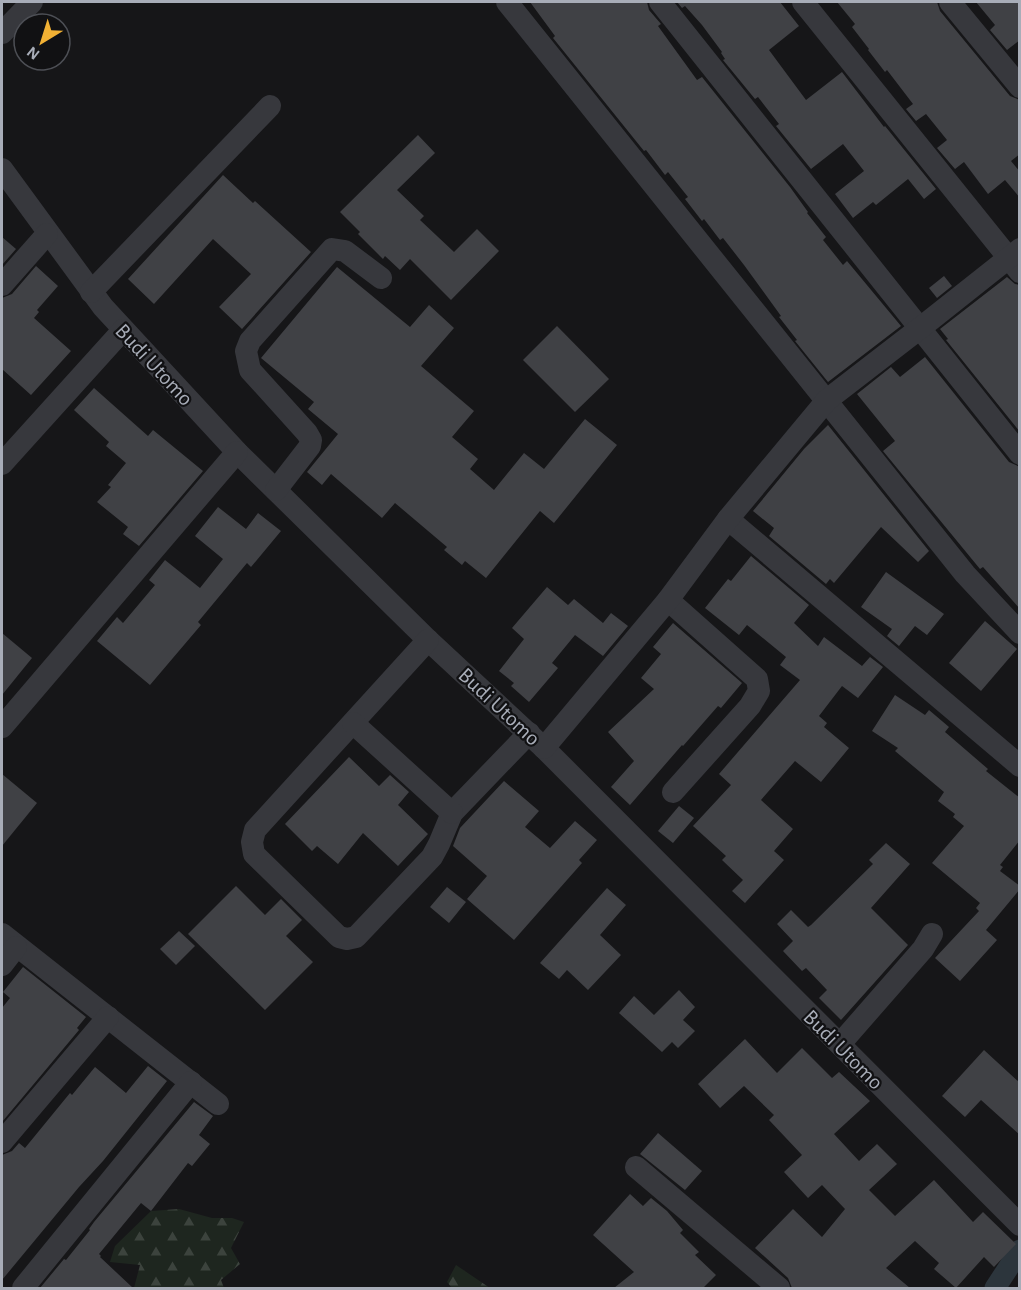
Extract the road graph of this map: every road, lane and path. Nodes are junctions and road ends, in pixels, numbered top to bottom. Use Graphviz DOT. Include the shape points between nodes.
graph roads {
  1 [pos="32,2"];
  2 [pos="507,2"];
  3 [pos="660,2"];
  4 [pos="803,2"];
  5 [pos="950,2"];
  6 [pos="2,33"];
  7 [pos="1020,87"];
  8 [pos="270,106"];
  9 [pos="2,169"];
  10 [pos="47,234"];
  11 [pos="1016,260"];
  12 [pos="381,278"];
  13 [pos="2,285"];
  14 [pos="91,292"];
  15 [pos="919,329"];
  16 [pos="123,330"];
  17 [pos="827,400"];
  18 [pos="237,452"];
  19 [pos="1020,454"];
  20 [pos="2,464"];
  21 [pos="276,490"];
  22 [pos="728,519"];
  23 [pos="668,600"];
  24 [pos="1020,633"];
  25 [pos="428,640"];
  26 [pos="353,723"];
  27 [pos="2,727"];
  28 [pos="537,740"];
  29 [pos="1020,766"];
  30 [pos="673,792"];
  31 [pos="452,813"];
  32 [pos="932,934"];
  33 [pos="9,940"];
  34 [pos="2,964"];
  35 [pos="108,1017"];
  36 [pos="840,1044"];
  37 [pos="191,1082"];
  38 [pos="218,1104"];
  39 [pos="2,1142"];
  40 [pos="636,1167"];
  41 [pos="1020,1225"];
  42 [pos="23,1288"];
  43 [pos="779,1288"];
  1 -- 6 [label="street"];
  2 -- 17 [label="street"];
  3 -- 15 [label="street"];
  4 -- 11 [label="street"];
  5 -- 7 [label="street"];
  8 -- 14 [label="street"];
  9 -- 10 [label="street, Budi Utomo"];
  10 -- 13 [label="street"];
  10 -- 14 [label="street, Budi Utomo"];
  11 -- 15 [label="street"];
  12 -- 21 [label="street" via="345,251 332,249 250,341 246,351 250,370 311,440"];
  14 -- 16 [label="street, Budi Utomo"];
  15 -- 17 [label="street"];
  15 -- 19 [label="street"];
  16 -- 18 [label="street, Budi Utomo"];
  16 -- 20 [label="street"];
  17 -- 22 [label="street"];
  17 -- 24 [label="street" via="965,574"];
  18 -- 21 [label="street, Budi Utomo"];
  18 -- 27 [label="street"];
  21 -- 25 [label="street, Budi Utomo"];
  22 -- 23 [label="street"];
  22 -- 29 [label="street"];
  23 -- 28 [label="street"];
  23 -- 30 [label="street" via="757,680 759,691"];
  25 -- 26 [label="street"];
  25 -- 28 [label="street, Budi Utomo"];
  26 -- 31 [label="street"];
  26 -- 31 [label="street" via="255,831 252,843 254,854 339,937 356,937 432,857"];
  28 -- 31 [label="street"];
  28 -- 36 [label="street, Budi Utomo"];
  32 -- 36 [label="street"];
  33 -- 34 [label="street"];
  33 -- 35 [label="street"];
  35 -- 37 [label="street"];
  35 -- 39 [label="street"];
  36 -- 41 [label="street, Budi Utomo"];
  37 -- 38 [label="street"];
  37 -- 42 [label="street"];
  40 -- 43 [label="street"];
}
